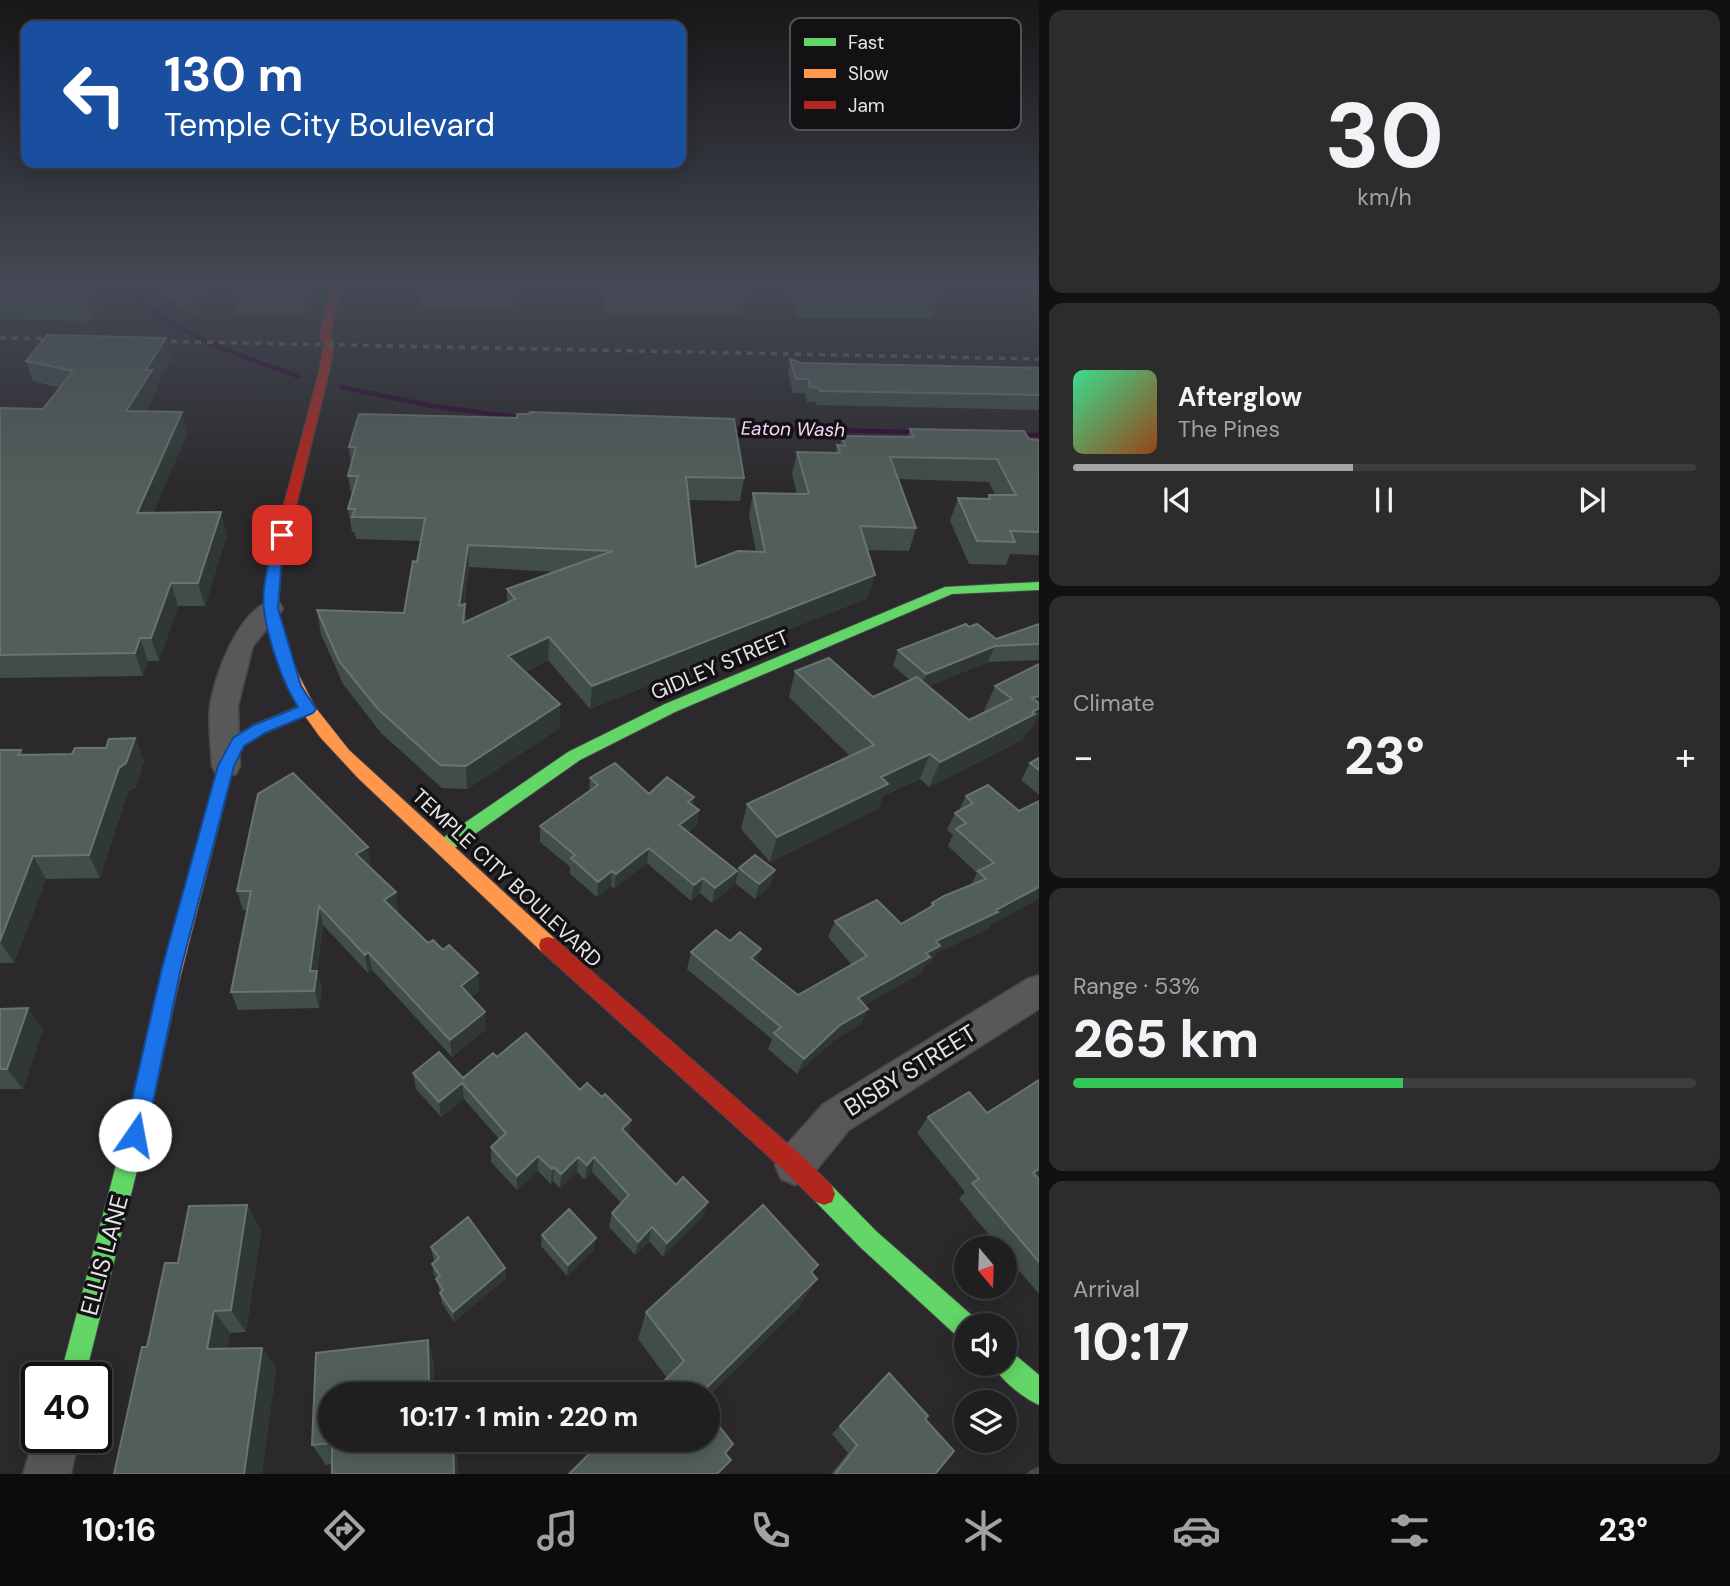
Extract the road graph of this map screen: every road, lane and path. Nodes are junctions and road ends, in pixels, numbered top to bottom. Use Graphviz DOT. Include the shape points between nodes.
graph roads {
  1 [pos="327,355"];
  2 [pos="1039,586"];
  3 [pos="271,609"];
  4 [pos="308,709"];
  5 [pos="226,766"];
  6 [pos="443,847"];
  7 [pos="1039,990"];
  8 [pos="795,1165"];
  9 [pos="954,1316"];
  10 [pos="76,1362"];
  11 [pos="1017,1373"];
  12 [pos="1039,1392"];
  13 [pos="52,1453"];
  14 [pos="47,1474"];
  1 -- 3 [label="main road, TEMPLE CITY BOULEVARD" via="274,568"];
  2 -- 6 [label="main road, GIDLEY STREET" via="950,590 670,708 574,756"];
  3 -- 4 [label="main road, TEMPLE CITY BOULEVARD" via="294,687"];
  3 -- 5 [label="street, ELLIS LANE" via="241,644 224,706"];
  4 -- 5 [label="main road, ELLIS LANE" via="238,742"];
  4 -- 6 [label="main road, TEMPLE CITY BOULEVARD" via="364,775"];
  5 -- 10 [label="main road, ELLIS LANE"];
  6 -- 8 [label="main road, TEMPLE CITY BOULEVARD"];
  7 -- 8 [label="street, BISBY STREET" via="836,1117"];
  8 -- 9 [label="main road, TEMPLE CITY BOULEVARD"];
  11 -- 12 [label="main road"];
  13 -- 14 [label="street"];
}
